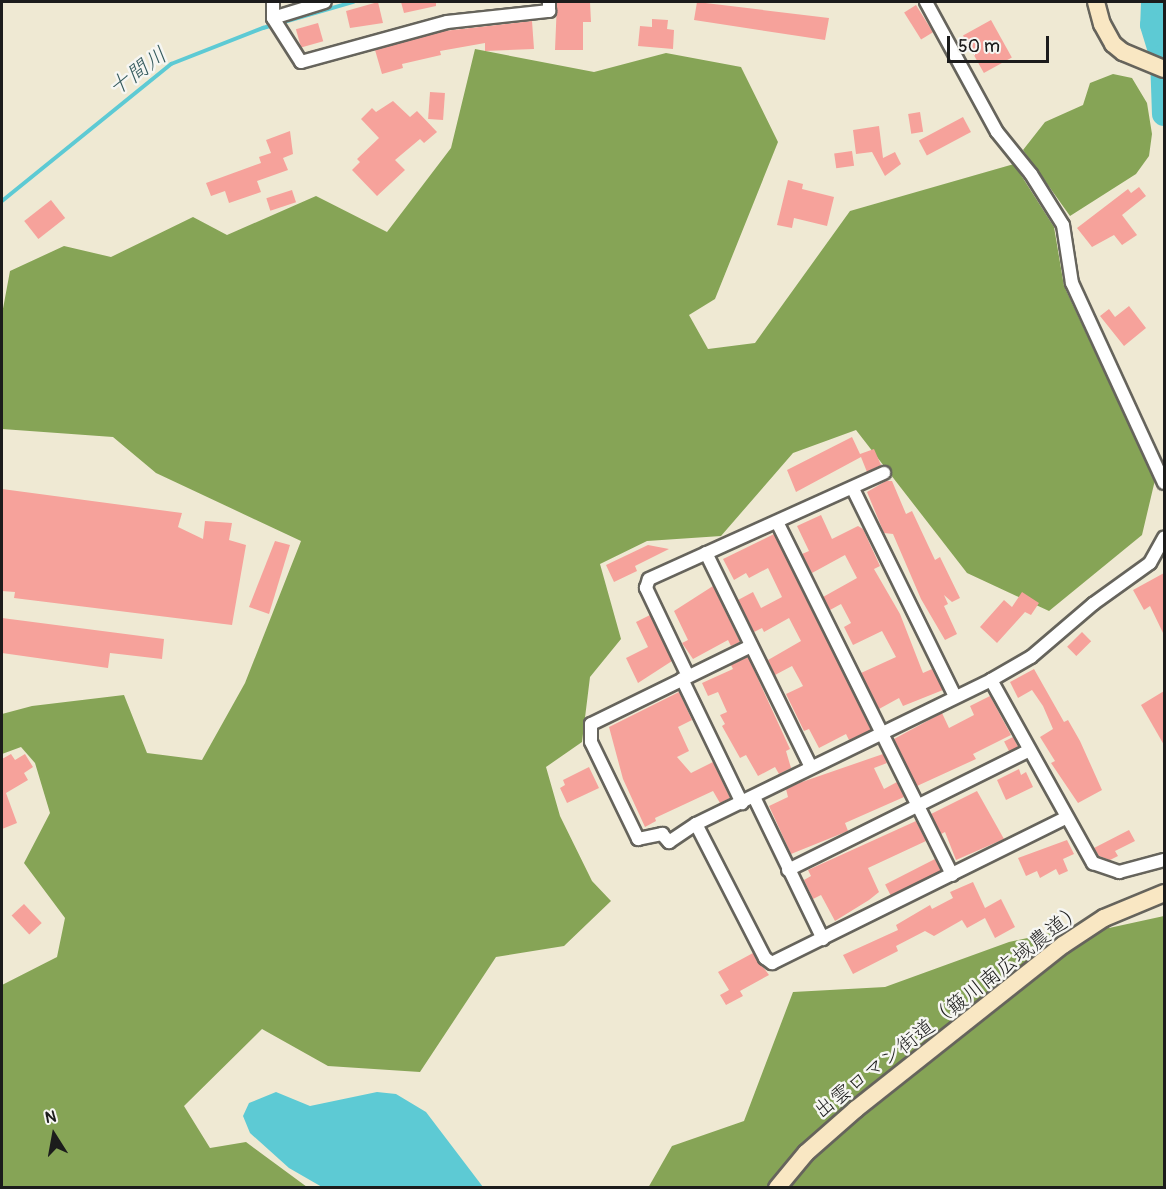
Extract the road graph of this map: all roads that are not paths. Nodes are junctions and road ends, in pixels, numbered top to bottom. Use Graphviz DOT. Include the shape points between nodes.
graph roads {
  1 [pos="273,2"];
  2 [pos="325,2"];
  3 [pos="549,2"];
  4 [pos="926,2"];
  5 [pos="1096,2"];
  6 [pos="273,18"];
  7 [pos="1164,69"];
  8 [pos="884,473"];
  9 [pos="1164,483"];
  10 [pos="853,489"];
  11 [pos="777,522"];
  12 [pos="1163,548"];
  13 [pos="706,553"];
  14 [pos="751,646"];
  15 [pos="685,678"];
  16 [pos="991,680"];
  17 [pos="956,696"];
  18 [pos="883,732"];
  19 [pos="1028,751"];
  20 [pos="811,767"];
  21 [pos="754,797"];
  22 [pos="742,803"];
  23 [pos="918,806"];
  24 [pos="1066,818"];
  25 [pos="696,824"];
  26 [pos="1164,860"];
  27 [pos="789,870"];
  28 [pos="952,875"];
  29 [pos="1164,893"];
  30 [pos="823,939"];
  31 [pos="777,1188"];
  1 -- 6 [label="street"];
  2 -- 6 [label="street"];
  3 -- 6 [label="street" via="549,11 447,22 301,62"];
  4 -- 9 [label="street" via="997,132 1031,174 1064,225 1072,284"];
  5 -- 7 [label="street" via="1113,44 1138,60"];
  8 -- 10 [label="street"];
  10 -- 11 [label="street"];
  10 -- 17 [label="street"];
  11 -- 13 [label="street"];
  11 -- 18 [label="street"];
  12 -- 16 [label="street" via="1150,563 1093,604 1031,657"];
  13 -- 14 [label="street"];
  13 -- 15 [label="street" via="649,579 646,588"];
  14 -- 15 [label="street"];
  14 -- 20 [label="street"];
  15 -- 22 [label="street"];
  15 -- 25 [label="street" via="591,724 591,742 638,839 662,834 669,842"];
  16 -- 17 [label="street"];
  16 -- 19 [label="street"];
  17 -- 18 [label="street"];
  18 -- 20 [label="street"];
  18 -- 23 [label="street"];
  19 -- 23 [label="street"];
  19 -- 24 [label="street"];
  20 -- 21 [label="street"];
  21 -- 22 [label="street"];
  21 -- 27 [label="street"];
  22 -- 25 [label="street"];
  23 -- 27 [label="street"];
  23 -- 28 [label="street"];
  24 -- 26 [label="street" via="1093,863 1103,870 1119,872"];
  24 -- 28 [label="street"];
  25 -- 30 [label="street" via="729,881 734,900 765,958 772,963 782,960"];
  27 -- 30 [label="street"];
  28 -- 30 [label="street"];
  29 -- 31 [label="street, 出雲ロマン街道（簸川南広域農道）" via="1104,918 1063,945 856,1109 806,1153"];
}
